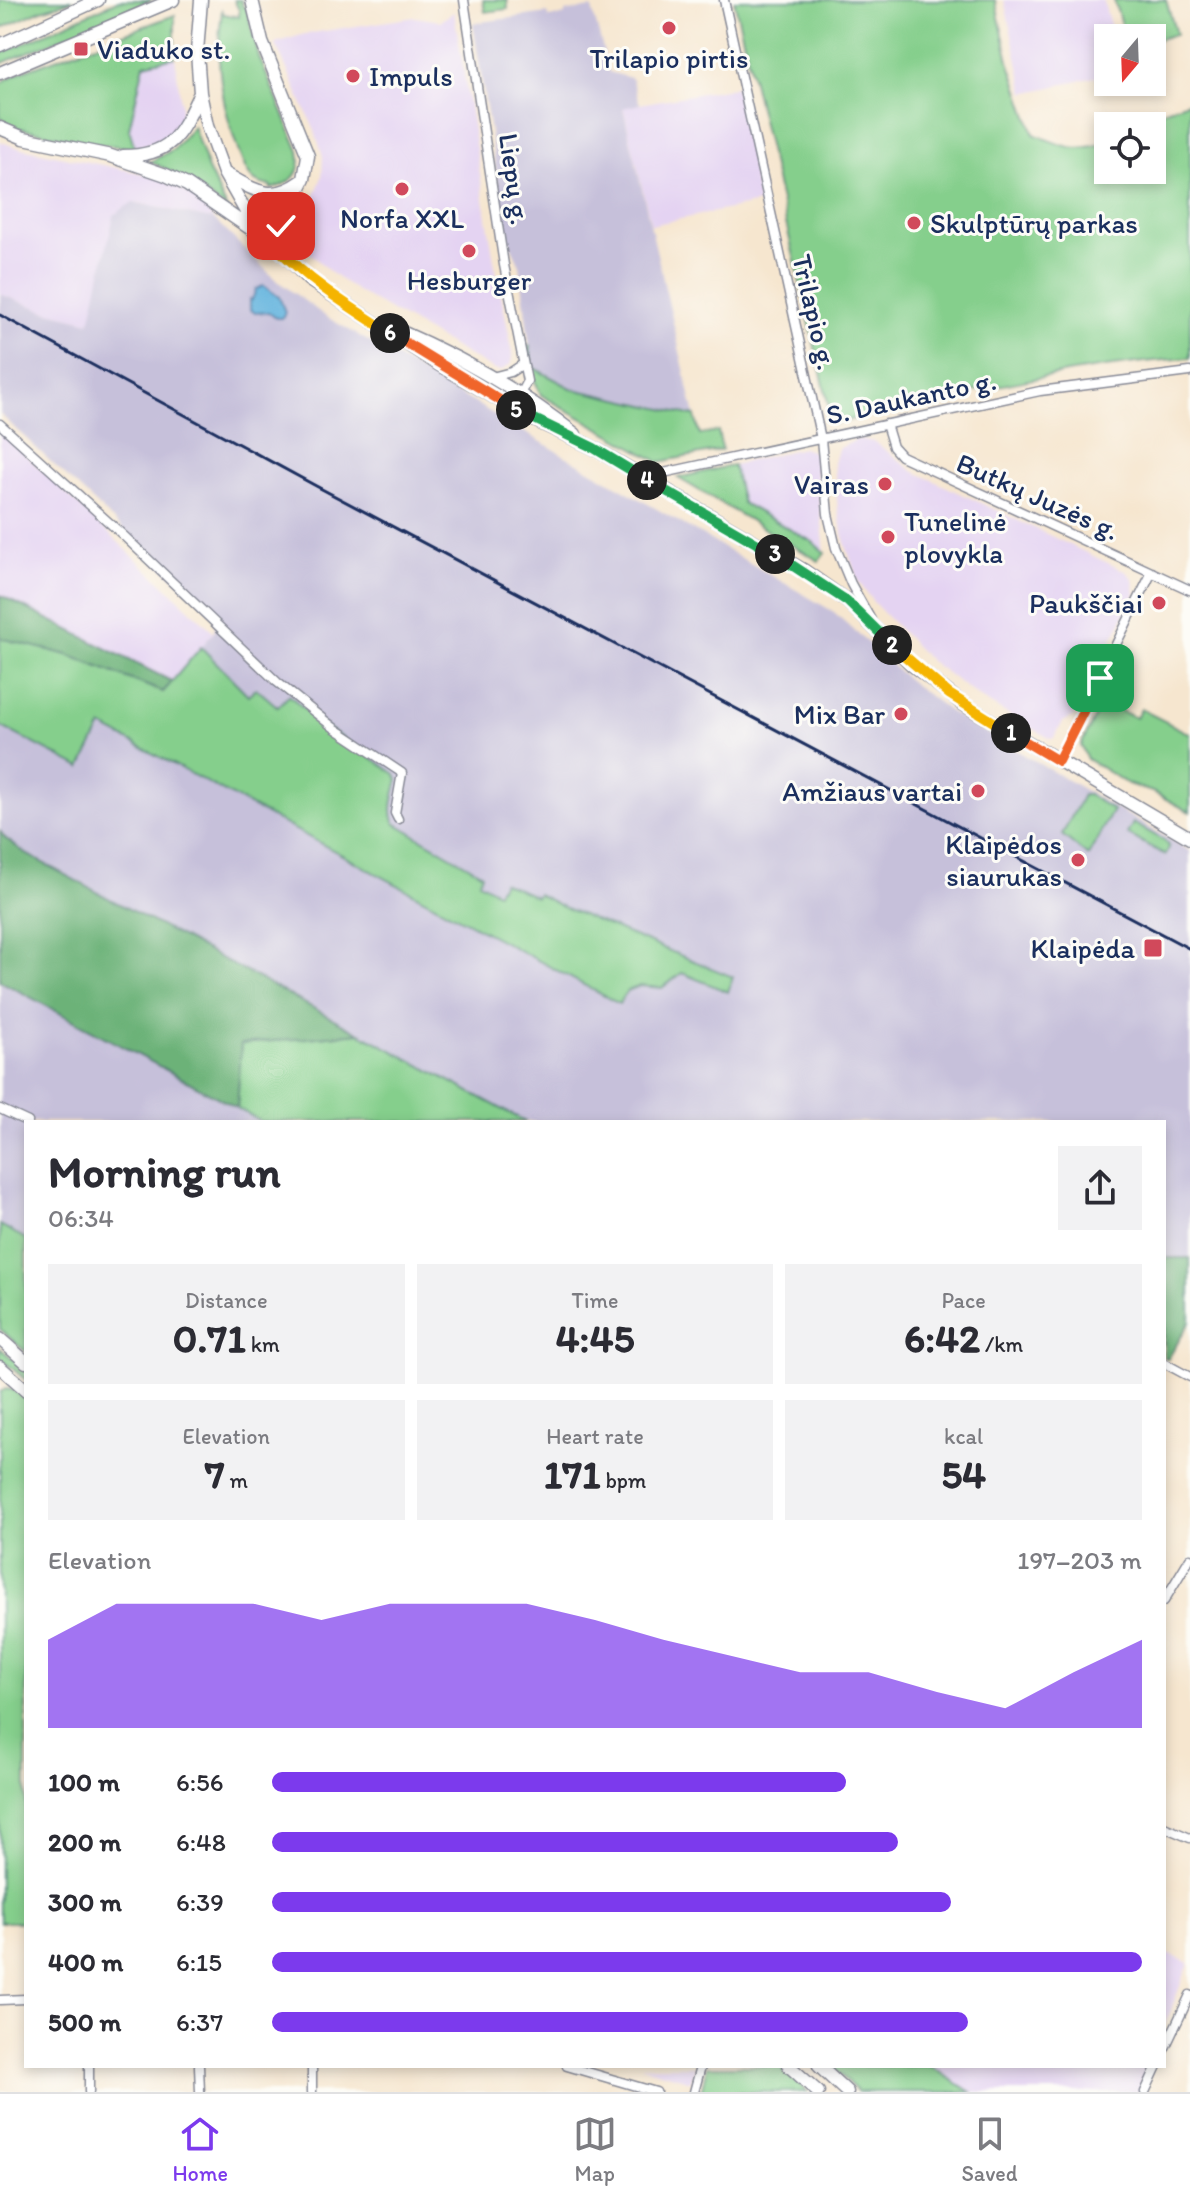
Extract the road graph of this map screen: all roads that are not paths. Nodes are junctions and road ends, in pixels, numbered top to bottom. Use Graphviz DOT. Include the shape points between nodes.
graph roads {
  1 [pos="98,0"];
  2 [pos="173,0"];
  3 [pos="201,0"];
  4 [pos="252,0"];
  5 [pos="464,0"];
  6 [pos="724,0"];
  7 [pos="0,45"];
  8 [pos="0,73"];
  9 [pos="200,93"];
  10 [pos="0,128"];
  11 [pos="111,156"];
  12 [pos="224,173"];
  13 [pos="304,179"];
  14 [pos="273,244"];
  15 [pos="363,315"];
  16 [pos="523,364"];
  17 [pos="1190,372"];
  18 [pos="492,377"];
  19 [pos="520,394"];
  20 [pos="511,407"];
  21 [pos="0,424"];
  22 [pos="886,424"];
  23 [pos="821,439"];
  24 [pos="594,448"];
  25 [pos="644,478"];
  26 [pos="1152,572"];
  27 [pos="1190,590"];
  28 [pos="875,627"];
  29 [pos="1058,761"];
  30 [pos="398,819"];
  31 [pos="1190,838"];
  32 [pos="0,1109"];
  33 [pos="24,1120"];
  34 [pos="0,1339"];
  35 [pos="24,1360"];
  36 [pos="1166,1364"];
  37 [pos="0,1367"];
  38 [pos="1190,1377"];
  39 [pos="24,1388"];
  40 [pos="1190,1558"];
  41 [pos="1166,1598"];
  42 [pos="1166,1828"];
  43 [pos="1190,1838"];
  44 [pos="1190,1995"];
  45 [pos="24,1999"];
  46 [pos="0,2000"];
  47 [pos="1166,2046"];
  48 [pos="89,2068"];
  49 [pos="199,2068"];
  50 [pos="312,2068"];
  51 [pos="574,2068"];
  52 [pos="700,2068"];
  53 [pos="791,2068"];
  54 [pos="820,2068"];
  55 [pos="1156,2068"];
  56 [pos="833,2087"];
  57 [pos="89,2092"];
  58 [pos="200,2092"];
  59 [pos="312,2092"];
  60 [pos="656,2092"];
  61 [pos="694,2092"];
  62 [pos="818,2092"];
  63 [pos="847,2092"];
  64 [pos="1145,2092"];
  1 -- 7 [label="main road"];
  2 -- 8 [label="main road"];
  3 -- 9 [label="main road"];
  4 -- 13 [label="main road" via="262,42 306,146"];
  5 -- 16 [label="street, Liepų g."];
  6 -- 23 [label="street, Trilapio g."];
  9 -- 11 [label="main road" via="183,128 167,146 146,155"];
  9 -- 12 [label="main road"];
  10 -- 11 [label="main road"];
  11 -- 14 [label="main road" via="187,185"];
  12 -- 13 [label="main road" via="267,193 286,192"];
  12 -- 14 [label="main road" via="239,202"];
  13 -- 14 [label="main road"];
  14 -- 15 [label="main road" via="309,280"];
  15 -- 18 [label="main road"];
  15 -- 20 [label="main road"];
  16 -- 18 [label="street"];
  16 -- 19 [label="street, Liepų g." via="527,381"];
  17 -- 22 [label="street, S. Daukanto g." via="1040,391"];
  18 -- 19 [label="main road"];
  19 -- 20 [label="main road"];
  19 -- 24 [label="main road"];
  20 -- 24 [label="main road"];
  21 -- 30 [label="street" via="277,682 402,773"];
  22 -- 23 [label="street, S. Daukanto g."];
  22 -- 26 [label="street, Butkų Juzės g." via="901,456"];
  23 -- 25 [label="street, S. Daukanto g."];
  23 -- 28 [label="street, Trilapio g." via="836,548"];
  24 -- 25 [label="main road"];
  25 -- 28 [label="main road" via="831,589"];
  26 -- 27 [label="street, Butkų Juzės g."];
  26 -- 29 [label="street"];
  28 -- 29 [label="main road" via="949,694"];
  29 -- 31 [label="main road"];
  32 -- 33 [label="street"];
  34 -- 35 [label="main road"];
  36 -- 38 [label="street"];
  37 -- 39 [label="main road"];
  40 -- 41 [label="street"];
  42 -- 43 [label="street"];
  44 -- 47 [label="street"];
  45 -- 46 [label="street"];
  48 -- 57 [label="street"];
  49 -- 58 [label="street"];
  50 -- 59 [label="street"];
  51 -- 60 [label="street"];
  52 -- 61 [label="street"];
  53 -- 62 [label="main road"];
  54 -- 56 [label="main road"];
  55 -- 64 [label="street"];
  56 -- 63 [label="main road"];
}
